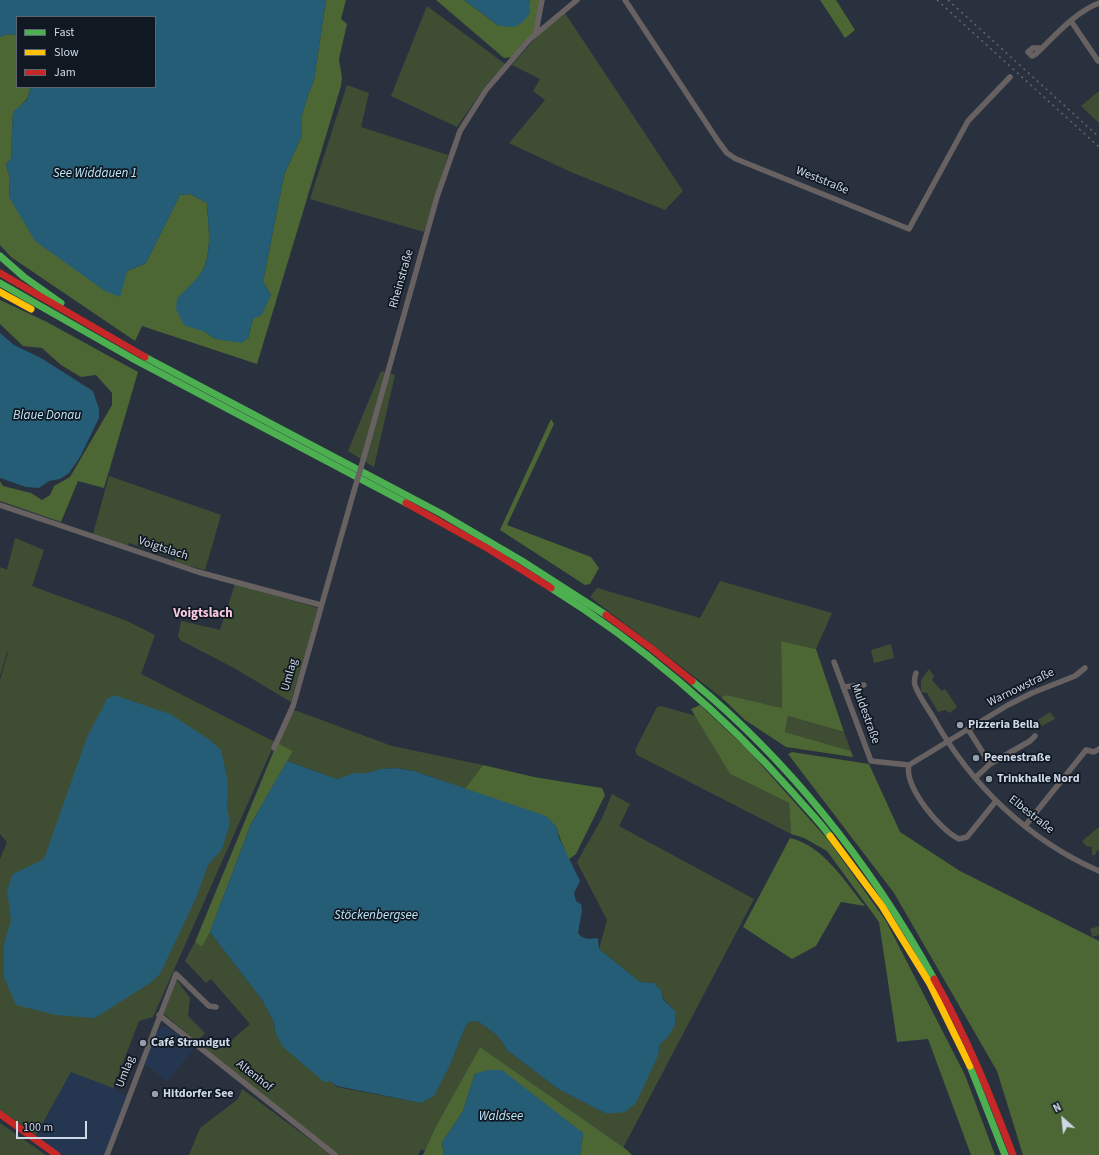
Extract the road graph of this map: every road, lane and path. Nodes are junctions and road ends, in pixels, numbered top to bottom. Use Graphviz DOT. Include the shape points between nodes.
graph roads {
  1 [pos="542,0"];
  2 [pos="577,0"];
  3 [pos="625,0"];
  4 [pos="1099,3"];
  5 [pos="541,14"];
  6 [pos="552,19"];
  7 [pos="1071,21"];
  8 [pos="536,32"];
  9 [pos="1042,48"];
  10 [pos="1098,61"];
  11 [pos="1010,77"];
  12 [pos="0,256"];
  13 [pos="0,263"];
  14 [pos="0,273"];
  15 [pos="24,277"];
  16 [pos="0,282"];
  17 [pos="0,292"];
  18 [pos="134,351"];
  19 [pos="131,359"];
  20 [pos="0,505"];
  21 [pos="321,605"];
  22 [pos="834,662"];
  23 [pos="1085,668"];
  24 [pos="916,673"];
  25 [pos="864,685"];
  26 [pos="844,687"];
  27 [pos="968,729"];
  28 [pos="1034,736"];
  29 [pos="947,742"];
  30 [pos="274,748"];
  31 [pos="1099,749"];
  32 [pos="990,764"];
  33 [pos="909,765"];
  34 [pos="974,778"];
  35 [pos="996,801"];
  36 [pos="1024,826"];
  37 [pos="1099,871"];
  38 [pos="216,1007"];
  39 [pos="159,1015"];
  40 [pos="0,1114"];
  41 [pos="57,1155"];
  42 [pos="107,1155"];
  43 [pos="335,1155"];
  44 [pos="1005,1155"];
  45 [pos="1013,1155"];
  1 -- 5 [label="street"];
  2 -- 6 [label="street, Rheinstraße"];
  3 -- 11 [label="street, Weststraße" via="727,153 908,229 968,121"];
  4 -- 7 [label="street"];
  5 -- 6 [label="street"];
  5 -- 8 [label="street"];
  6 -- 8 [label="street, Rheinstraße"];
  7 -- 9 [label="street"];
  7 -- 10 [label="street"];
  8 -- 21 [label="street, Rheinstraße, bridge" via="486,90 460,131 437,196"];
  12 -- 15 [label="main road"];
  13 -- 15 [label="main road"];
  14 -- 18 [label="main road"];
  15 -- 18 [label="main road"];
  16 -- 19 [label="main road"];
  17 -- 19 [label="main road" via="95,344"];
  18 -- 45 [label="main road" via="436,510 541,572 591,604 647,645 722,707 823,813 897,914 930,967 956,1016 982,1071"];
  19 -- 44 [label="main road" via="342,469 512,563 622,636 715,712 762,757 814,815 885,911 950,1022"];
  20 -- 21 [label="street, Voigtslach" via="198,572"];
  21 -- 30 [label="street, Umlag" via="293,706"];
  22 -- 26 [label="street, Muldestraße"];
  23 -- 27 [label="street, Warnowstraße" via="1074,676 1014,702"];
  24 -- 29 [label="street" via="915,685"];
  25 -- 26 [label="street"];
  26 -- 33 [label="street, Muldestraße" via="871,761"];
  27 -- 29 [label="street, Warnowstraße"];
  27 -- 32 [label="street"];
  28 -- 32 [label="street" via="1030,741"];
  29 -- 33 [label="street"];
  29 -- 34 [label="street, Elbestraße"];
  31 -- 36 [label="street" via="1094,752 1086,750"];
  32 -- 34 [label="street"];
  33 -- 35 [label="street" via="908,776 923,803 938,822 959,840 967,837"];
  34 -- 35 [label="street, Elbestraße"];
  35 -- 36 [label="street, Elbestraße"];
  36 -- 37 [label="street, Elbestraße" via="1070,857"];
  38 -- 39 [label="street, Umlag" via="209,1006 176,974"];
  39 -- 42 [label="street, Umlag"];
  39 -- 43 [label="street, Altenhof"];
  40 -- 41 [label="main road"];
}
